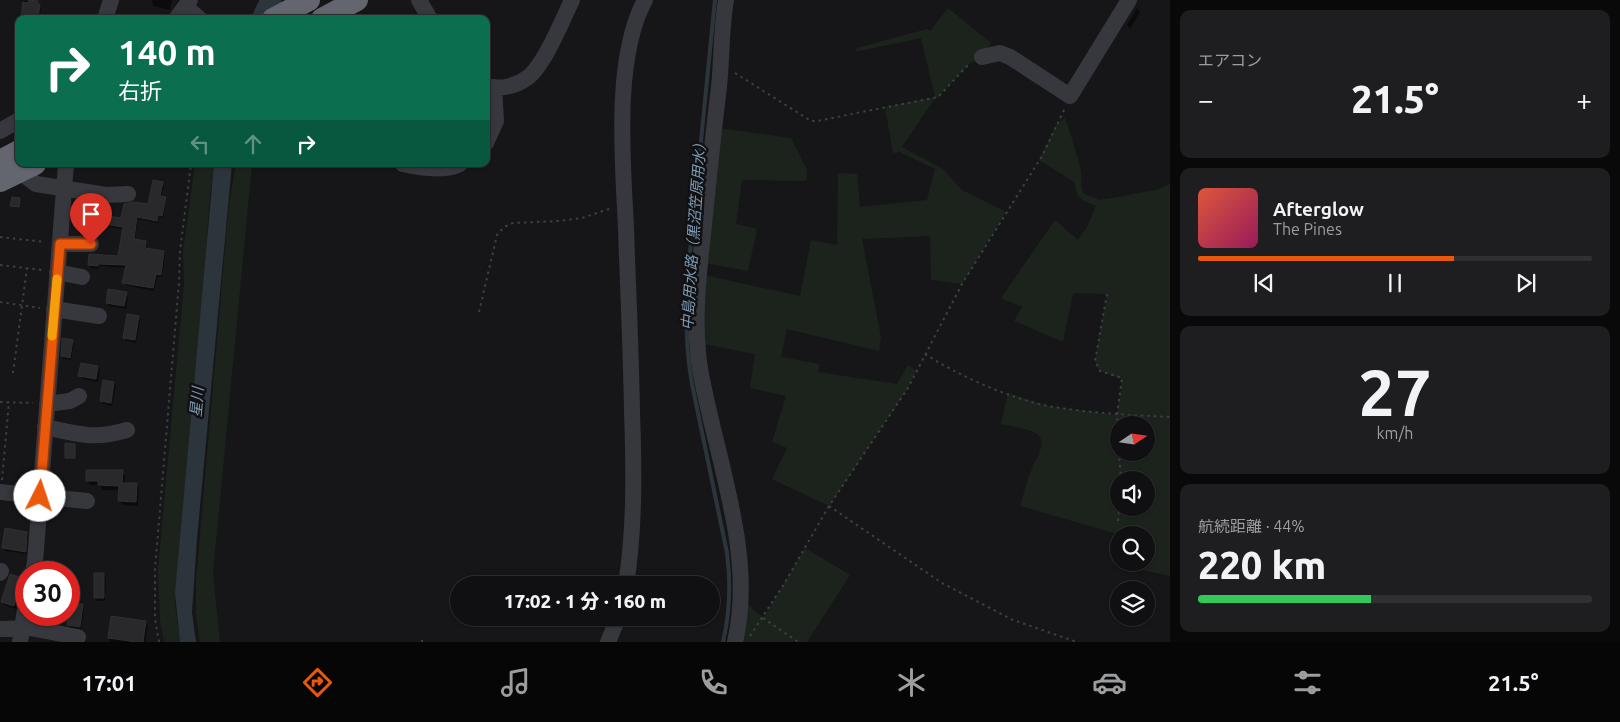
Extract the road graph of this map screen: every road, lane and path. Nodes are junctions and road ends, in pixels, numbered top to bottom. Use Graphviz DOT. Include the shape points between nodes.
graph roads {
  1 [pos="111,0"];
  2 [pos="309,0"];
  3 [pos="335,0"];
  4 [pos="357,0"];
  5 [pos="419,0"];
  6 [pos="572,0"];
  7 [pos="645,0"];
  8 [pos="726,0"];
  9 [pos="1129,0"];
  10 [pos="106,15"];
  11 [pos="281,15"];
  12 [pos="307,15"];
  13 [pos="329,15"];
  14 [pos="428,15"];
  15 [pos="982,56"];
  16 [pos="721,69"];
  17 [pos="490,87"];
  18 [pos="1070,96"];
  19 [pos="15,122"];
  20 [pos="0,131"];
  21 [pos="490,134"];
  22 [pos="0,161"];
  23 [pos="15,161"];
  24 [pos="18,167"];
  25 [pos="27,167"];
  26 [pos="66,167"];
  27 [pos="191,167"];
  28 [pos="415,167"];
  29 [pos="446,167"];
  30 [pos="0,181"];
  31 [pos="65,189"];
  32 [pos="128,194"];
  33 [pos="625,204"];
  34 [pos="0,237"];
  35 [pos="60,244"];
  36 [pos="91,244"];
  37 [pos="0,265"];
  38 [pos="27,268"];
  39 [pos="57,272"];
  40 [pos="82,277"];
  41 [pos="1107,294"];
  42 [pos="0,302"];
  43 [pos="22,305"];
  44 [pos="54,310"];
  45 [pos="479,312"];
  46 [pos="99,316"];
  47 [pos="926,354"];
  48 [pos="13,372"];
  49 [pos="79,396"];
  50 [pos="0,402"];
  51 [pos="9,402"];
  52 [pos="47,404"];
  53 [pos="1117,415"];
  54 [pos="1170,417"];
  55 [pos="45,427"];
  56 [pos="127,430"];
  57 [pos="0,492"];
  58 [pos="40,496"];
  59 [pos="87,501"];
  60 [pos="829,506"];
  61 [pos="1118,516"];
  62 [pos="1118,521"];
  63 [pos="35,561"];
  64 [pos="627,576"];
  65 [pos="764,618"];
  66 [pos="615,626"];
  67 [pos="0,629"];
  68 [pos="20,635"];
  69 [pos="78,637"];
  70 [pos="159,642"];
  71 [pos="608,642"];
  72 [pos="735,642"];
  73 [pos="746,642"];
  74 [pos="798,642"];
  75 [pos="1077,642"];
  1 -- 10 [label="street"];
  2 -- 11 [label="highway"];
  3 -- 12 [label="highway"];
  4 -- 13 [label="highway"];
  5 -- 14 [label="street"];
  6 -- 17 [label="street" via="529,77 505,88"];
  7 -- 33 [label="street" via="639,11 626,66 622,141"];
  8 -- 16 [label="street"];
  9 -- 18 [label="street"];
  15 -- 16 [label="path" via="969,64 938,97 817,121 811,121 730,70"];
  15 -- 18 [label="street" via="1000,53 1010,57"];
  16 -- 72 [label="street" via="700,266 697,338 702,378 736,530 742,594"];
  17 -- 21 [label="street" via="496,121"];
  18 -- 47 [label="path" via="1042,156 962,284"];
  19 -- 20 [label="street"];
  22 -- 23 [label="highway"];
  24 -- 30 [label="highway"];
  25 -- 31 [label="street" via="28,178 36,184"];
  26 -- 31 [label="street"];
  27 -- 70 [label="path" via="180,251 155,569 155,619"];
  28 -- 29 [label="street"];
  31 -- 32 [label="street" via="106,195"];
  31 -- 35 [label="street"];
  33 -- 45 [label="path" via="582,218 513,223 504,227 497,235"];
  33 -- 64 [label="street" via="634,467"];
  34 -- 35 [label="path"];
  35 -- 36 [label="street"];
  35 -- 39 [label="street"];
  37 -- 38 [label="path"];
  38 -- 39 [label="path"];
  38 -- 43 [label="path"];
  39 -- 40 [label="street"];
  39 -- 44 [label="street"];
  41 -- 53 [label="path" via="1095,361 1100,371 1122,378"];
  42 -- 43 [label="path"];
  43 -- 44 [label="path"];
  43 -- 48 [label="path"];
  44 -- 46 [label="street"];
  44 -- 52 [label="street"];
  47 -- 53 [label="path" via="964,376 1029,401"];
  47 -- 60 [label="path" via="908,388"];
  49 -- 52 [label="street" via="70,401"];
  50 -- 51 [label="path"];
  51 -- 52 [label="path"];
  51 -- 57 [label="path"];
  52 -- 55 [label="street"];
  53 -- 54 [label="path"];
  55 -- 56 [label="street" via="87,436"];
  55 -- 58 [label="street"];
  57 -- 58 [label="street"];
  58 -- 59 [label="street"];
  58 -- 63 [label="street"];
  60 -- 65 [label="path"];
  60 -- 75 [label="path" via="942,583 1013,620"];
  61 -- 62 [label="path"];
  65 -- 73 [label="path"];
  65 -- 74 [label="path"];
  66 -- 71 [label="street"];
  67 -- 68 [label="street"];
  68 -- 69 [label="street"];
}
